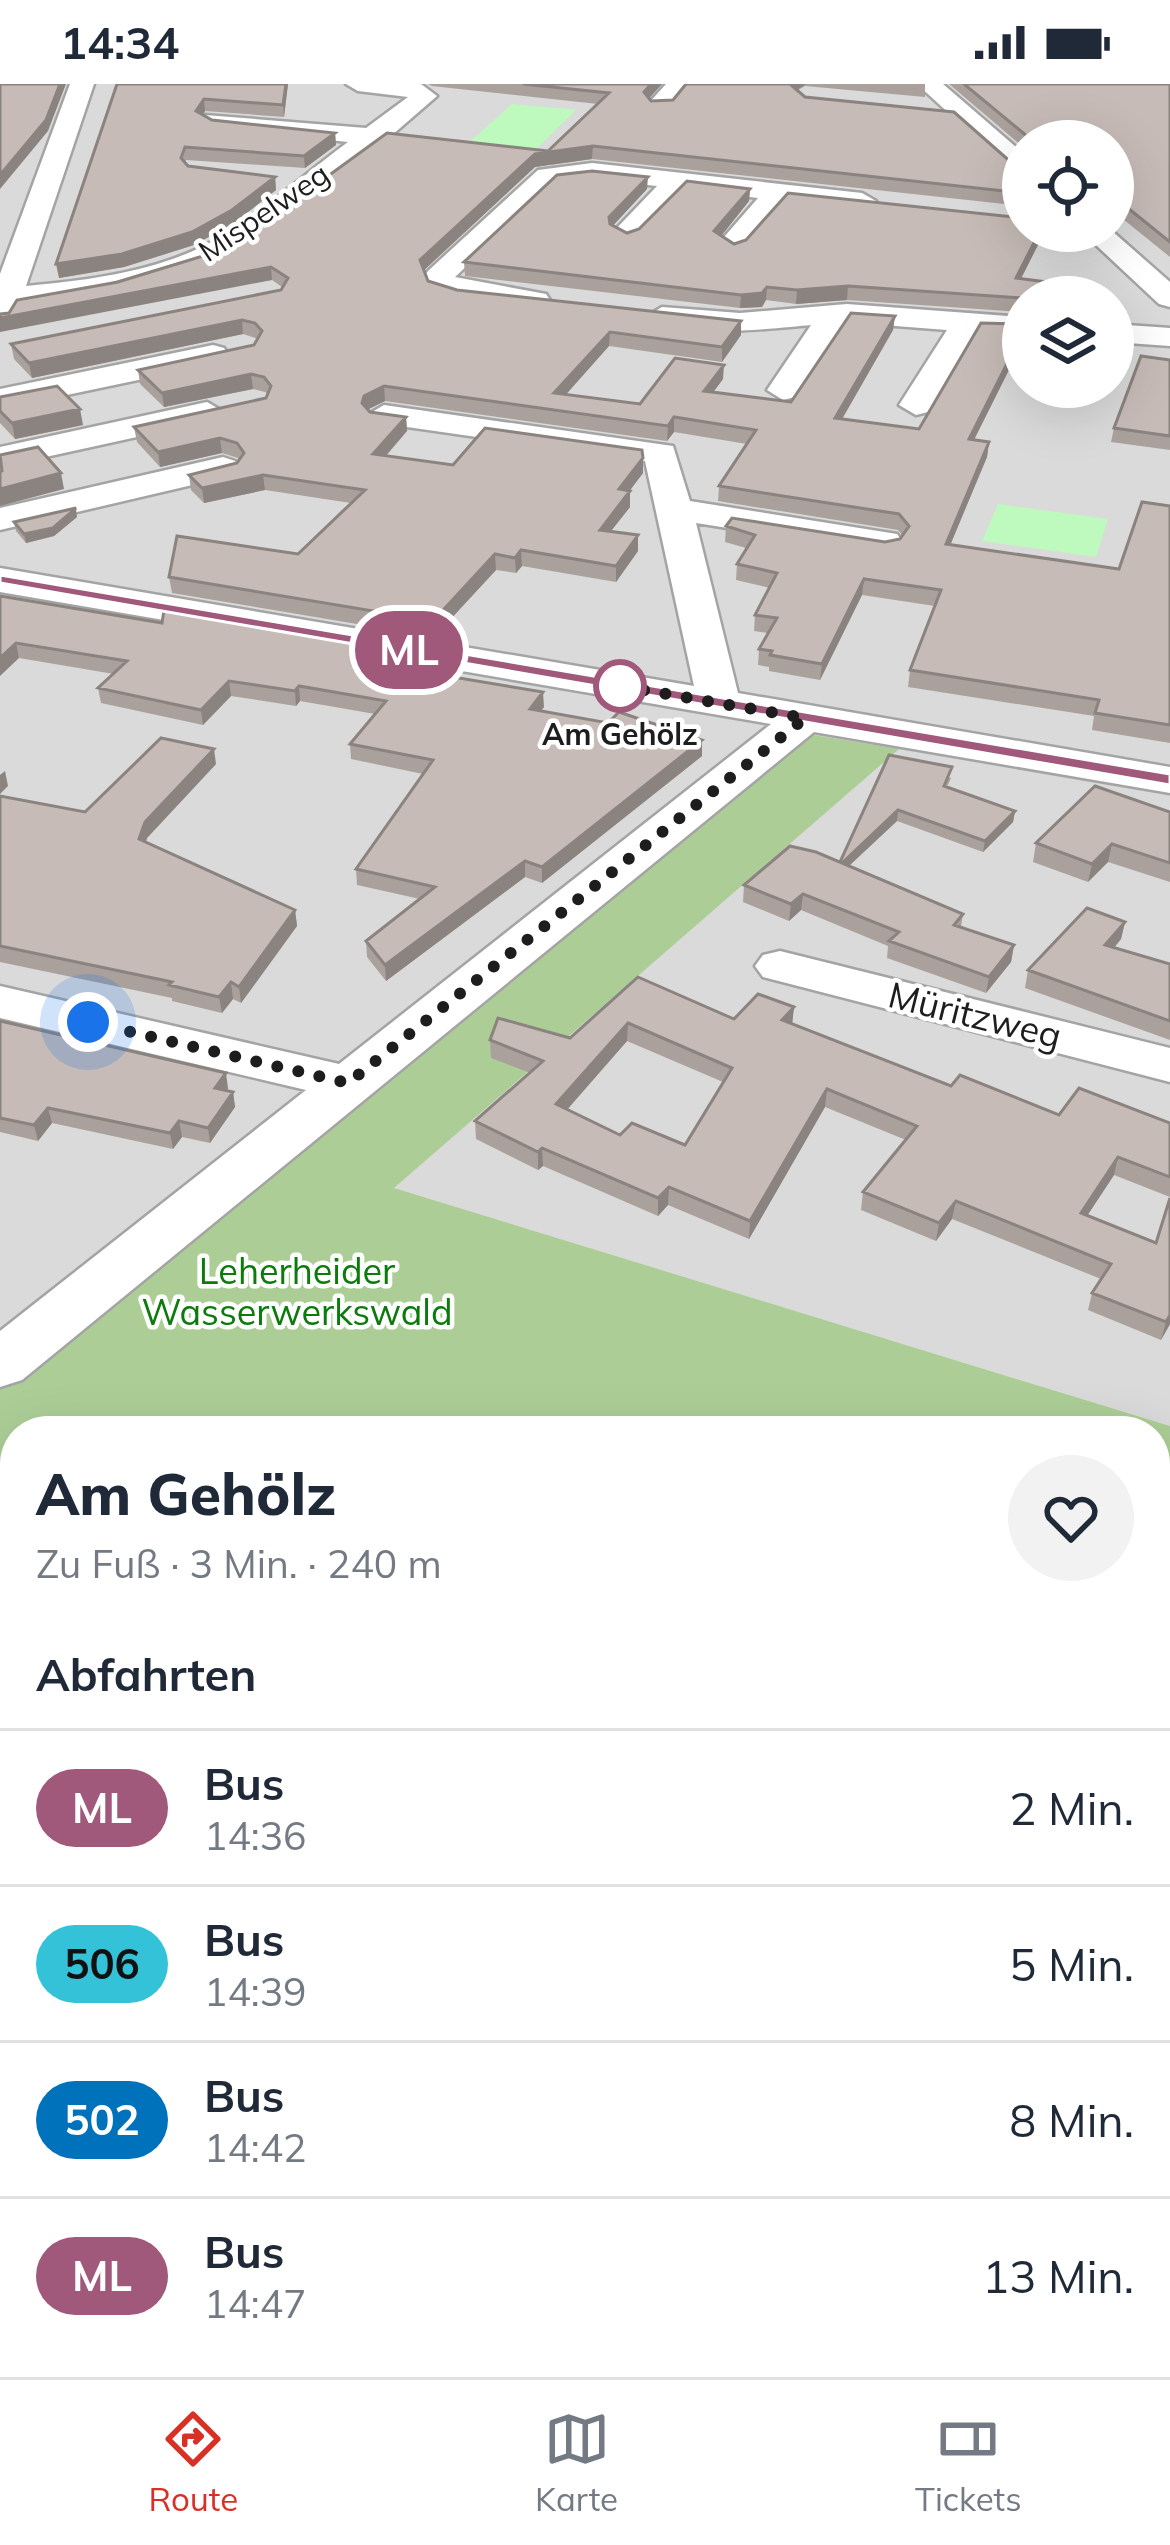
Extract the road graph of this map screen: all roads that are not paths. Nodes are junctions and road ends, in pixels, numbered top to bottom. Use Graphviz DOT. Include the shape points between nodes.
graph roads {
  1 [pos="82,84"];
  2 [pos="358,84"];
  3 [pos="679,84"];
  4 [pos="929,84"];
  5 [pos="660,104"];
  6 [pos="917,108"];
  7 [pos="962,113"];
  8 [pos="214,120"];
  9 [pos="375,137"];
  10 [pos="1002,148"];
  11 [pos="51,172"];
  12 [pos="17,173"];
  13 [pos="266,177"];
  14 [pos="679,181"];
  15 [pos="311,182"];
  16 [pos="778,192"];
  17 [pos="898,205"];
  18 [pos="626,233"];
  19 [pos="731,244"];
  20 [pos="1119,252"];
  21 [pos="1170,298"];
  22 [pos="2,303"];
  23 [pos="565,304"];
  24 [pos="632,312"];
  25 [pos="834,314"];
  26 [pos="967,322"];
  27 [pos="1002,324"];
  28 [pos="1134,334"];
  29 [pos="1170,337"];
  30 [pos="244,348"];
  31 [pos="783,389"];
  32 [pos="0,399"];
  33 [pos="916,405"];
  34 [pos="229,407"];
  35 [pos="384,415"];
  36 [pos="0,457"];
  37 [pos="223,469"];
  38 [pos="674,509"];
  39 [pos="0,519"];
  40 [pos="884,542"];
  41 [pos="0,580"];
  42 [pos="719,703"];
  43 [pos="805,718"];
  44 [pos="1170,780"];
  45 [pos="781,966"];
  46 [pos="0,1001"];
  47 [pos="1170,1065"];
  48 [pos="348,1083"];
  49 [pos="0,1364"];
  1 -- 11 [label="street"];
  2 -- 9 [label="street, Mispelweg" via="425,96"];
  3 -- 5 [label="street"];
  4 -- 7 [label="street"];
  6 -- 7 [label="street"];
  7 -- 10 [label="street"];
  8 -- 9 [label="street"];
  9 -- 15 [label="street, Mispelweg"];
  11 -- 12 [label="street"];
  11 -- 22 [label="street"];
  13 -- 15 [label="street"];
  14 -- 16 [label="street"];
  14 -- 18 [label="street"];
  14 -- 23 [label="street" via="592,171 547,176 439,276 458,290"];
  15 -- 22 [label="street, Mispelweg" via="199,260"];
  16 -- 17 [label="street"];
  16 -- 19 [label="street"];
  20 -- 21 [label="street"];
  24 -- 25 [label="street" via="740,322"];
  25 -- 26 [label="street"];
  25 -- 31 [label="street"];
  26 -- 27 [label="street"];
  26 -- 33 [label="street"];
  28 -- 29 [label="street"];
  30 -- 32 [label="street"];
  34 -- 36 [label="street"];
  35 -- 38 [label="street" via="661,454"];
  37 -- 39 [label="street"];
  38 -- 40 [label="street"];
  38 -- 42 [label="street"];
  41 -- 42 [label="street"];
  42 -- 43 [label="street"];
  43 -- 44 [label="street"];
  43 -- 48 [label="street"];
  45 -- 47 [label="street, Müritzweg"];
  46 -- 48 [label="street"];
  48 -- 49 [label="street"];
}
